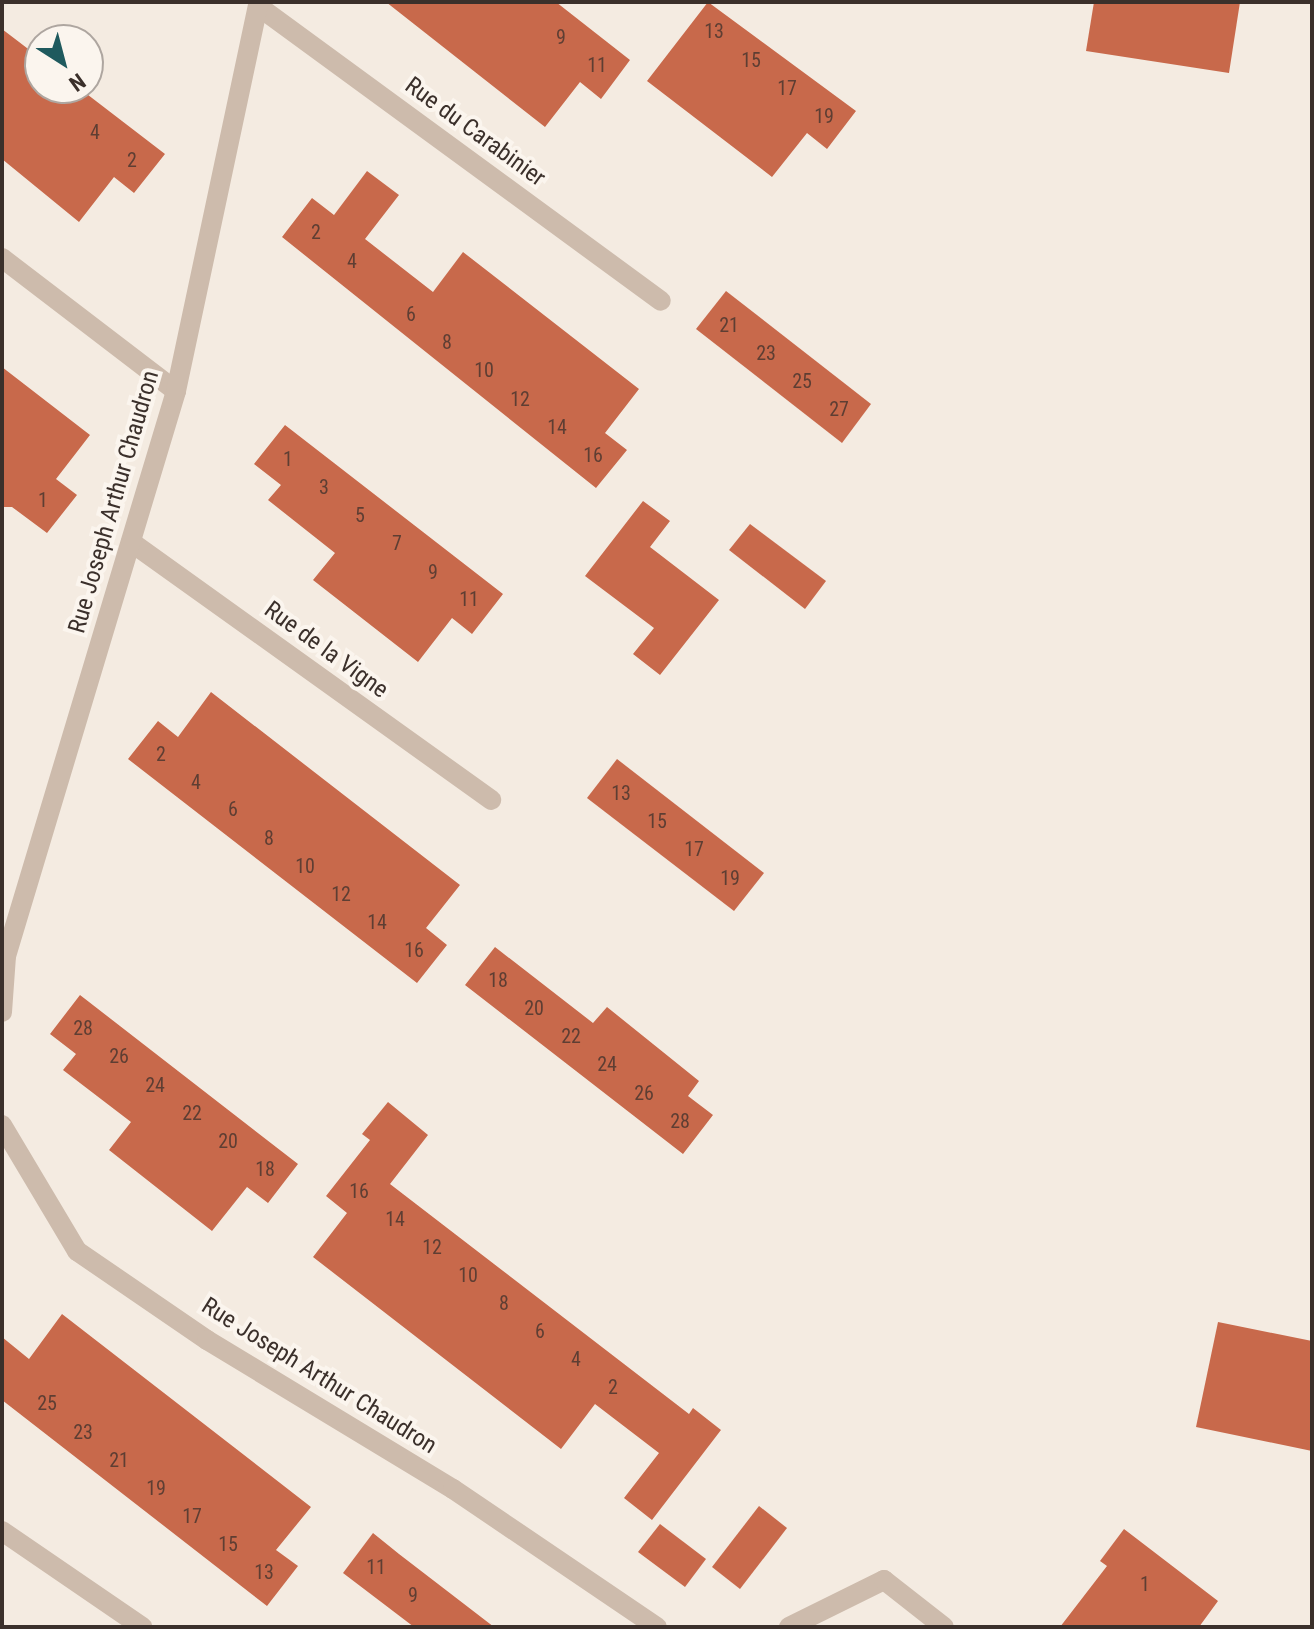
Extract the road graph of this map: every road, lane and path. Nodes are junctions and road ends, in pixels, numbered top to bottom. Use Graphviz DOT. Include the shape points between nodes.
graph roads {
  1 [pos="258,4"];
  2 [pos="2,258"];
  3 [pos="661,301"];
  4 [pos="176,391"];
  5 [pos="131,542"];
  6 [pos="491,800"];
  7 [pos="4,954"];
  8 [pos="2,1012"];
  9 [pos="2,1125"];
  10 [pos="2,1531"];
  11 [pos="142,1627"];
  12 [pos="657,1627"];
  13 [pos="789,1627"];
  14 [pos="944,1627"];
  1 -- 3 [label="street, Rue du Carabinier"];
  1 -- 4 [label="street, Rue Joseph Arthur Chaudron"];
  2 -- 4 [label="street"];
  4 -- 5 [label="street, Rue Joseph Arthur Chaudron"];
  5 -- 6 [label="street, Rue de la Vigne"];
  5 -- 7 [label="street, Rue Joseph Arthur Chaudron"];
  7 -- 8 [label="street, Rue Joseph Arthur Chaudron"];
  9 -- 12 [label="street, Rue Joseph Arthur Chaudron" via="77,1251 207,1340 453,1489"];
  10 -- 11 [label="street"];
  13 -- 14 [label="street" via="884,1580"];
}
